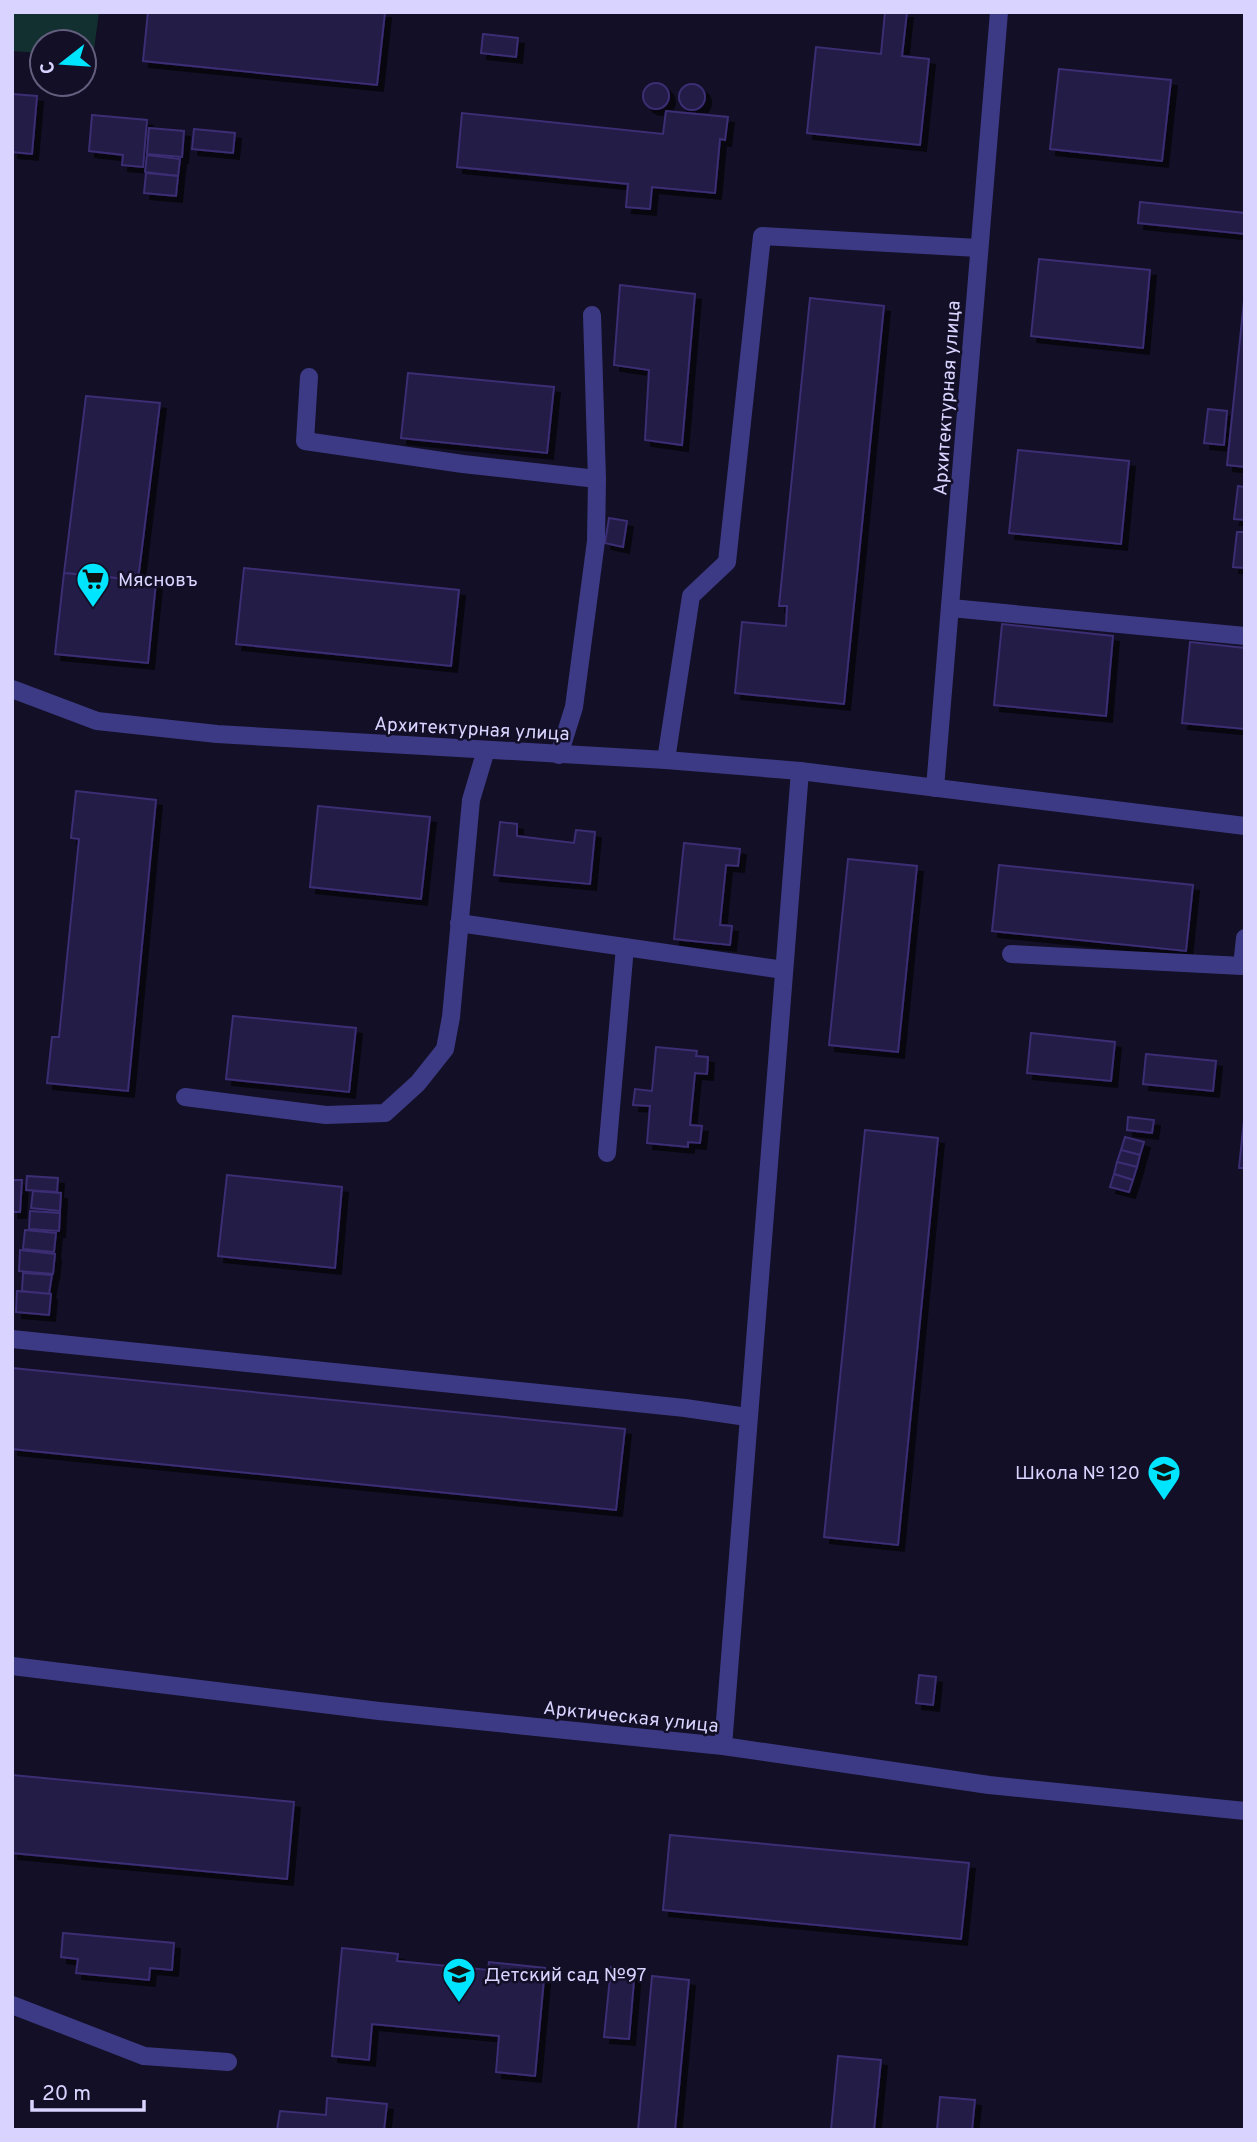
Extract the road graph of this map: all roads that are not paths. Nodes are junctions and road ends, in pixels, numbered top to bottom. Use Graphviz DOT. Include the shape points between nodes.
graph roads {
  1 [pos="999,12"];
  2 [pos="978,248"];
  3 [pos="592,315"];
  4 [pos="309,377"];
  5 [pos="597,480"];
  6 [pos="951,608"];
  7 [pos="1245,636"];
  8 [pos="12,689"];
  9 [pos="486,750"];
  10 [pos="559,755"];
  11 [pos="666,760"];
  12 [pos="800,771"];
  13 [pos="935,788"];
  14 [pos="1245,826"];
  15 [pos="459,923"];
  16 [pos="1245,938"];
  17 [pos="625,947"];
  18 [pos="1011,954"];
  19 [pos="784,970"];
  20 [pos="184,1097"];
  21 [pos="607,1153"];
  22 [pos="12,1339"];
  23 [pos="747,1418"];
  24 [pos="12,1667"];
  25 [pos="723,1746"];
  26 [pos="1245,1811"];
  27 [pos="12,2005"];
  28 [pos="228,2062"];
  1 -- 2 [label="street, Архитектурная улица"];
  2 -- 6 [label="street, Архитектурная улица"];
  2 -- 11 [label="street" via="762,236 727,562 691,596"];
  3 -- 5 [label="street"];
  4 -- 5 [label="street" via="305,441"];
  5 -- 10 [label="street" via="596,541 574,707"];
  6 -- 7 [label="street"];
  6 -- 13 [label="street, Архитектурная улица"];
  8 -- 9 [label="street, Архитектурная улица" via="97,721 217,734"];
  9 -- 10 [label="street, Архитектурная улица"];
  9 -- 15 [label="street" via="471,800"];
  10 -- 11 [label="street, Архитектурная улица"];
  11 -- 12 [label="street, Архитектурная улица"];
  12 -- 13 [label="street, Архитектурная улица"];
  12 -- 19 [label="street"];
  13 -- 14 [label="street, Архитектурная улица"];
  15 -- 17 [label="street"];
  15 -- 20 [label="street" via="444,1049 418,1083 384,1113 326,1115"];
  16 -- 18 [label="street" via="1242,967"];
  17 -- 19 [label="street"];
  17 -- 21 [label="street"];
  19 -- 23 [label="street"];
  22 -- 23 [label="street"];
  23 -- 25 [label="street"];
  24 -- 25 [label="street, Арктическая улица"];
  25 -- 26 [label="street, Арктическая улица" via="989,1785"];
  27 -- 28 [label="street" via="144,2056"];
}
